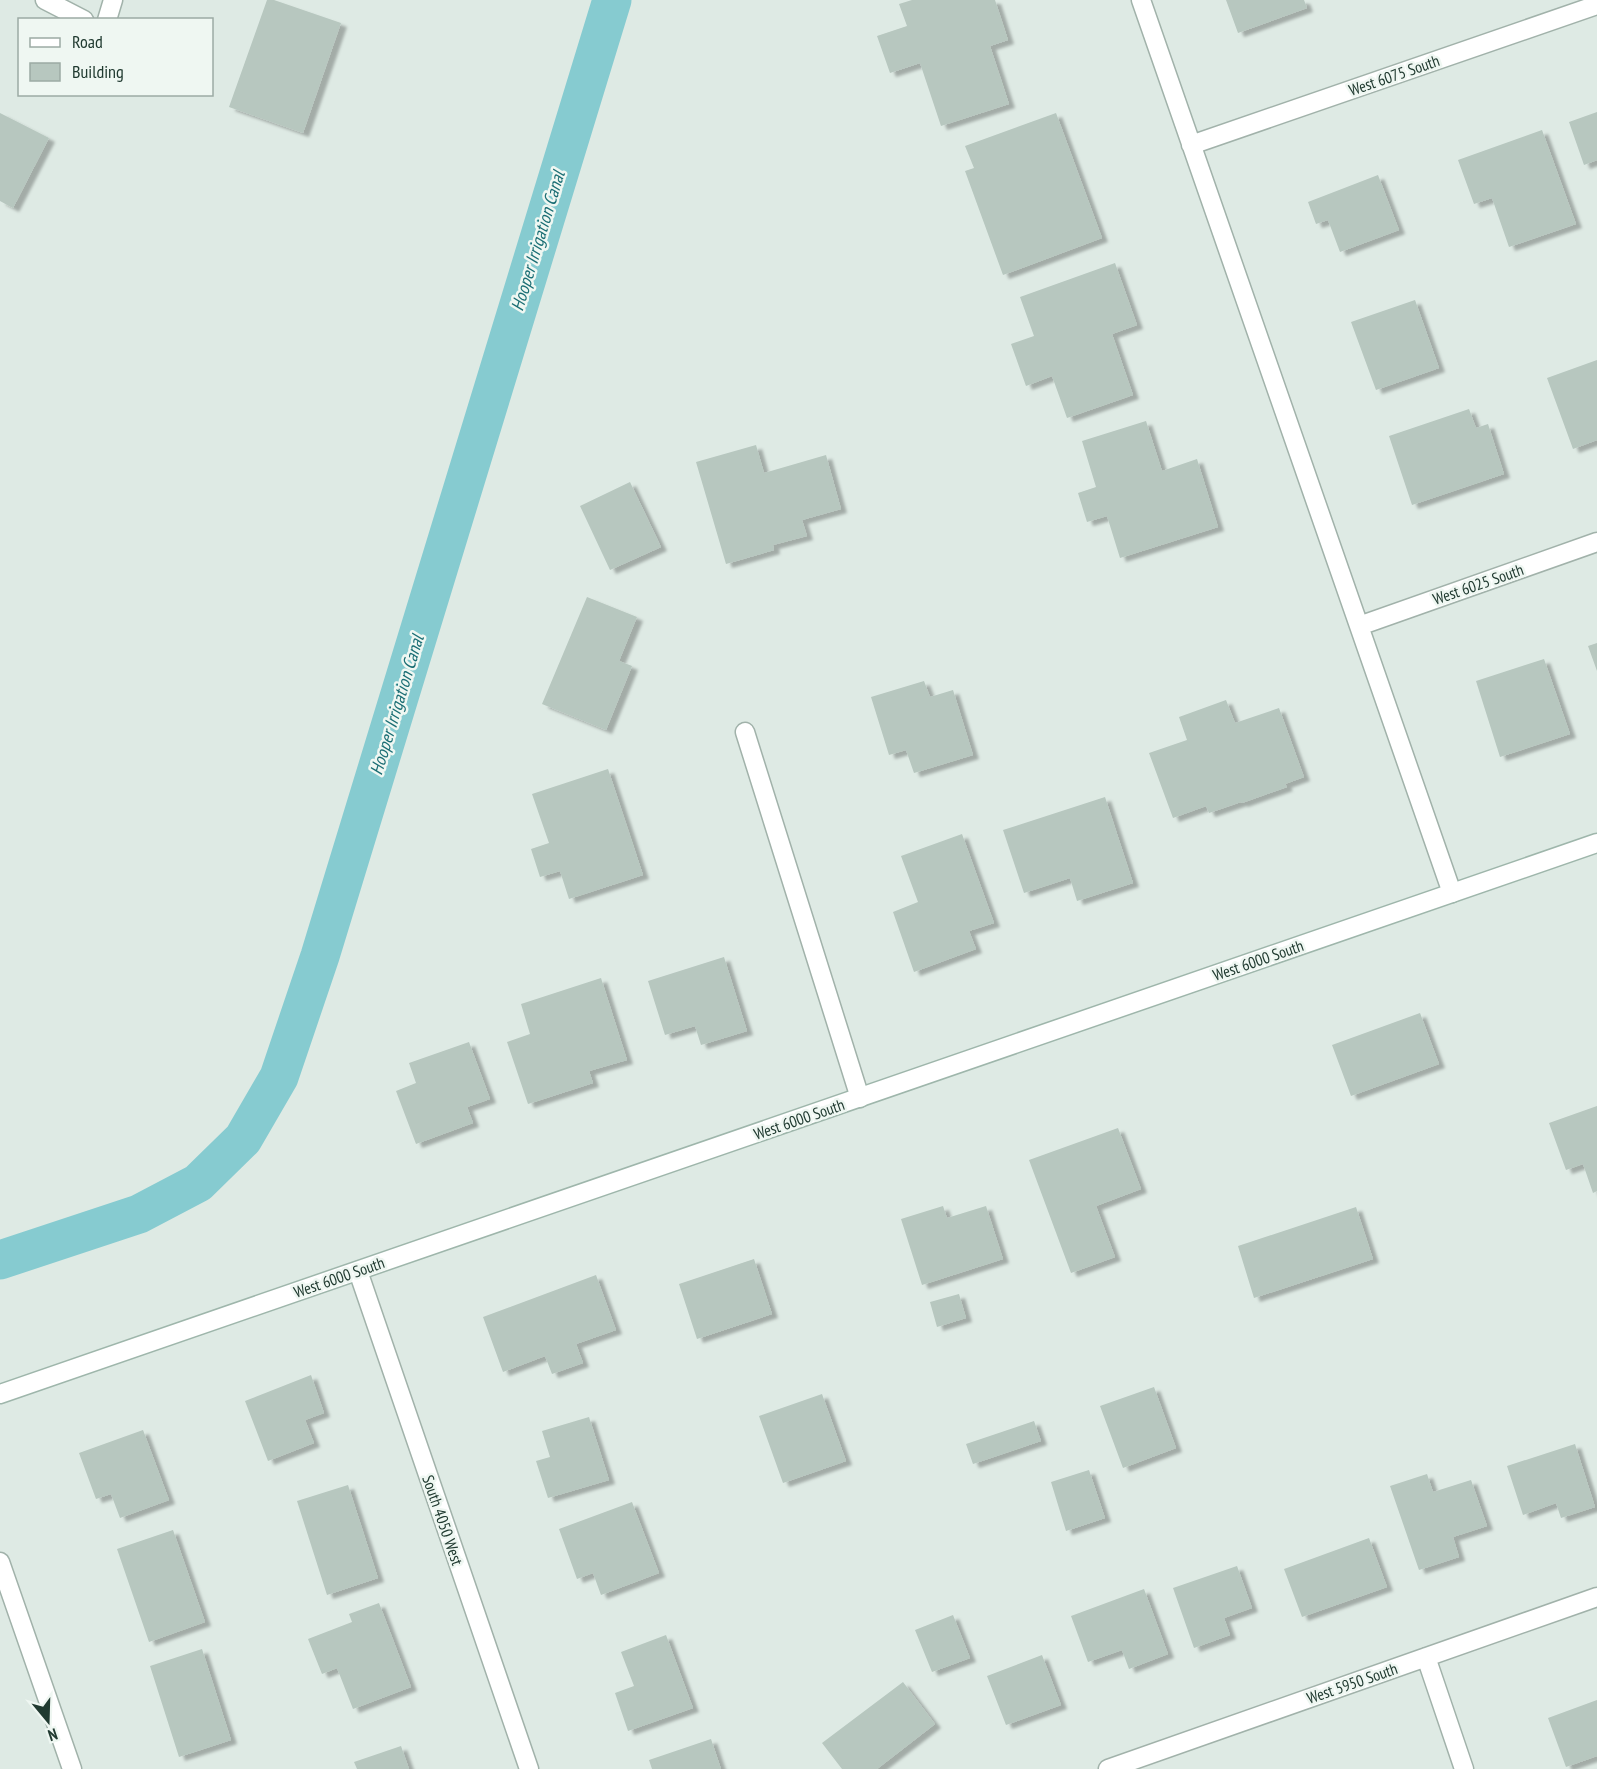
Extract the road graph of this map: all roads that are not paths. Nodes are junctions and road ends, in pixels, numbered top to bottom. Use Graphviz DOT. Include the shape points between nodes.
graph roads {
  1 [pos="45,0"];
  2 [pos="113,0"];
  3 [pos="1141,0"];
  4 [pos="1597,5"];
  5 [pos="80,18"];
  6 [pos="108,18"];
  7 [pos="1191,145"];
  8 [pos="1597,542"];
  9 [pos="1359,626"];
  10 [pos="745,732"];
  11 [pos="1597,843"];
  12 [pos="1452,893"];
  13 [pos="860,1098"];
  14 [pos="358,1271"];
  15 [pos="0,1395"];
  16 [pos="0,1562"];
  17 [pos="1597,1597"];
  18 [pos="1426,1657"];
  19 [pos="72,1769"];
  20 [pos="529,1769"];
  21 [pos="1108,1769"];
  22 [pos="1464,1769"];
  1 -- 5 [label="street"];
  2 -- 6 [label="street"];
  3 -- 7 [label="street"];
  4 -- 7 [label="street, West 6075 South"];
  7 -- 9 [label="street"];
  8 -- 9 [label="street, West 6025 South"];
  9 -- 12 [label="street"];
  10 -- 13 [label="street"];
  11 -- 12 [label="street, West 6000 South"];
  12 -- 13 [label="street, West 6000 South"];
  13 -- 14 [label="street, West 6000 South"];
  14 -- 15 [label="street, West 6000 South"];
  14 -- 20 [label="street, South 4050 West"];
  16 -- 19 [label="street"];
  17 -- 18 [label="street, West 5950 South"];
  18 -- 21 [label="street, West 5950 South"];
  18 -- 22 [label="street"];
}
